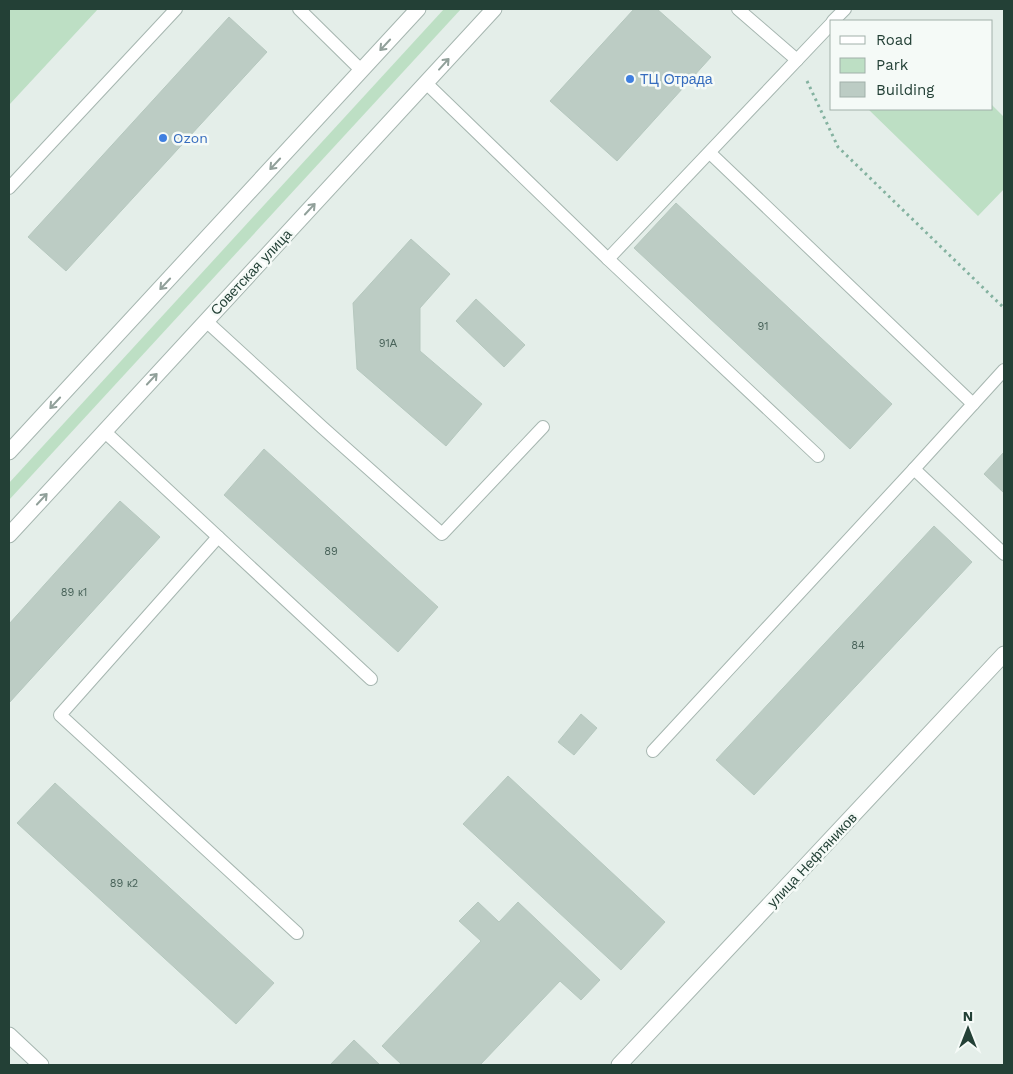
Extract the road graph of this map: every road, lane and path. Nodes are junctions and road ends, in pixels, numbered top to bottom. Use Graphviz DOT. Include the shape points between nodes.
graph roads {
  1 [pos="176,9"];
  2 [pos="298,9"];
  3 [pos="418,9"];
  4 [pos="494,9"];
  5 [pos="738,9"];
  6 [pos="845,9"];
  7 [pos="834,20"];
  8 [pos="830,24"];
  9 [pos="797,60"];
  10 [pos="362,70"];
  11 [pos="426,83"];
  12 [pos="710,153"];
  13 [pos="9,188"];
  14 [pos="608,259"];
  15 [pos="1004,308"];
  16 [pos="206,321"];
  17 [pos="1004,370"];
  18 [pos="973,404"];
  19 [pos="543,427"];
  20 [pos="104,431"];
  21 [pos="9,452"];
  22 [pos="818,456"];
  23 [pos="914,469"];
  24 [pos="9,535"];
  25 [pos="218,537"];
  26 [pos="1004,554"];
  27 [pos="1004,654"];
  28 [pos="371,679"];
  29 [pos="653,750"];
  30 [pos="297,933"];
  31 [pos="9,1035"];
  32 [pos="41,1065"];
  33 [pos="619,1065"];
  1 -- 13 [label="lane"];
  2 -- 10 [label="lane"];
  3 -- 10 [label="street, one-way"];
  11 -- 4 [label="street, Советская улица, one-way"];
  5 -- 9 [label="lane"];
  6 -- 7 [label="lane"];
  8 -- 9 [label="lane"];
  9 -- 12 [label="lane"];
  9 -- 15 [label="path" via="838,147"];
  10 -- 21 [label="street, one-way"];
  11 -- 14 [label="lane"];
  16 -- 11 [label="street, Советская улица, one-way"];
  12 -- 14 [label="lane"];
  12 -- 18 [label="lane"];
  14 -- 22 [label="lane"];
  16 -- 19 [label="lane" via="442,534"];
  20 -- 16 [label="street, Советская улица, one-way"];
  17 -- 18 [label="lane"];
  18 -- 23 [label="lane"];
  24 -- 20 [label="street, Советская улица, one-way"];
  20 -- 25 [label="lane"];
  23 -- 26 [label="lane"];
  23 -- 29 [label="lane"];
  25 -- 28 [label="lane"];
  25 -- 30 [label="lane" via="60,715"];
  27 -- 33 [label="street, улица Нефтяников"];
  31 -- 32 [label="street"];
}
